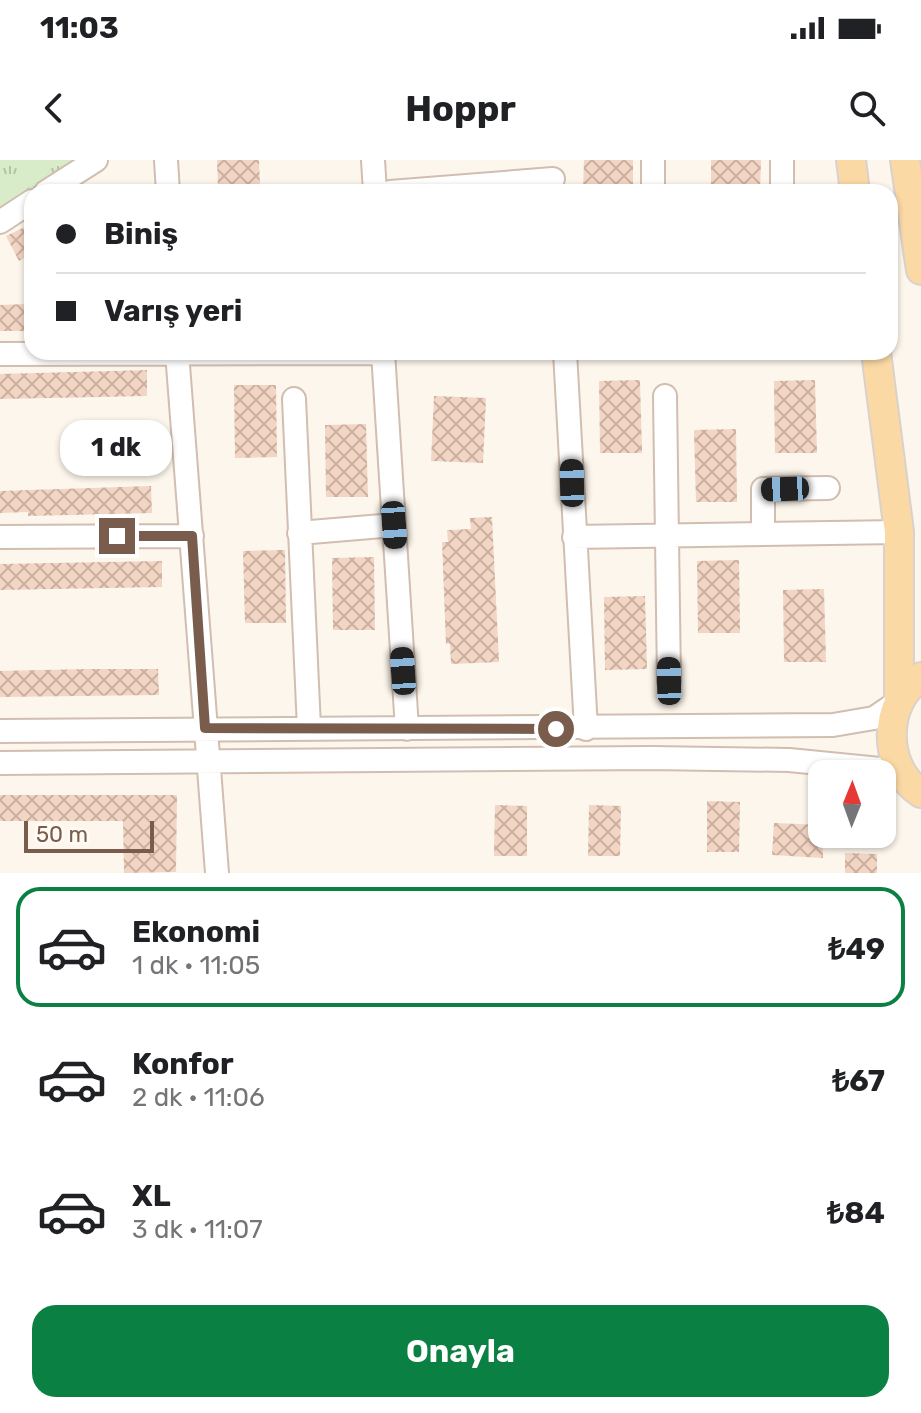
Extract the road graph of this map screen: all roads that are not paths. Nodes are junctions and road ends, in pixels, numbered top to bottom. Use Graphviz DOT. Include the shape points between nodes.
graph roads {
  1 [pos="96,160"];
  2 [pos="166,160"];
  3 [pos="373,160"];
  4 [pos="653,160"];
  5 [pos="782,160"];
  6 [pos="851,160"];
  7 [pos="905,160"];
  8 [pos="553,177"];
  9 [pos="58,184"];
  10 [pos="168,184"];
  11 [pos="374,184"];
  12 [pos="477,184"];
  13 [pos="653,184"];
  14 [pos="782,184"];
  15 [pos="854,184"];
  16 [pos="24,206"];
  17 [pos="0,222"];
  18 [pos="921,270"];
  19 [pos="0,354"];
  20 [pos="24,354"];
  21 [pos="178,360"];
  22 [pos="383,360"];
  23 [pos="565,360"];
  24 [pos="877,360"];
  25 [pos="665,396"];
  26 [pos="294,399"];
  27 [pos="828,488"];
  28 [pos="394,525"];
  29 [pos="899,532"];
  30 [pos="299,533"];
  31 [pos="763,534"];
  32 [pos="192,536"];
  33 [pos="666,536"];
  34 [pos="0,537"];
  35 [pos="574,537"];
  36 [pos="921,677"];
  37 [pos="669,681"];
  38 [pos="899,701"];
  39 [pos="205,728"];
  40 [pos="309,728"];
  41 [pos="407,729"];
  42 [pos="586,729"];
  43 [pos="0,731"];
  44 [pos="0,763"];
  45 [pos="209,763"];
  46 [pos="900,771"];
  47 [pos="921,793"];
  48 [pos="217,873"];
  1 -- 9 [label="street"];
  2 -- 10 [label="street"];
  3 -- 11 [label="street"];
  4 -- 13 [label="street"];
  5 -- 14 [label="street"];
  6 -- 15 [label="main road"];
  7 -- 18 [label="main road"];
  8 -- 12 [label="street"];
  16 -- 17 [label="street"];
  19 -- 20 [label="street"];
  21 -- 32 [label="street"];
  22 -- 28 [label="street"];
  23 -- 35 [label="street"];
  24 -- 29 [label="main road"];
  25 -- 33 [label="street"];
  26 -- 30 [label="street"];
  27 -- 31 [label="street" via="763,489"];
  28 -- 30 [label="street"];
  28 -- 41 [label="street"];
  29 -- 31 [label="street"];
  29 -- 38 [label="main road"];
  30 -- 40 [label="street"];
  31 -- 33 [label="street"];
  32 -- 34 [label="street"];
  32 -- 39 [label="street"];
  33 -- 35 [label="street"];
  33 -- 37 [label="street"];
  35 -- 42 [label="street"];
  36 -- 38 [label="main road"];
  38 -- 42 [label="street" via="874,718 833,725"];
  38 -- 46 [label="main road" via="892,748"];
  39 -- 40 [label="street"];
  39 -- 43 [label="street"];
  39 -- 45 [label="street"];
  40 -- 41 [label="street"];
  41 -- 42 [label="street"];
  44 -- 45 [label="street"];
  45 -- 46 [label="street" via="652,758 789,760"];
  45 -- 48 [label="street"];
  46 -- 47 [label="main road"];
}
